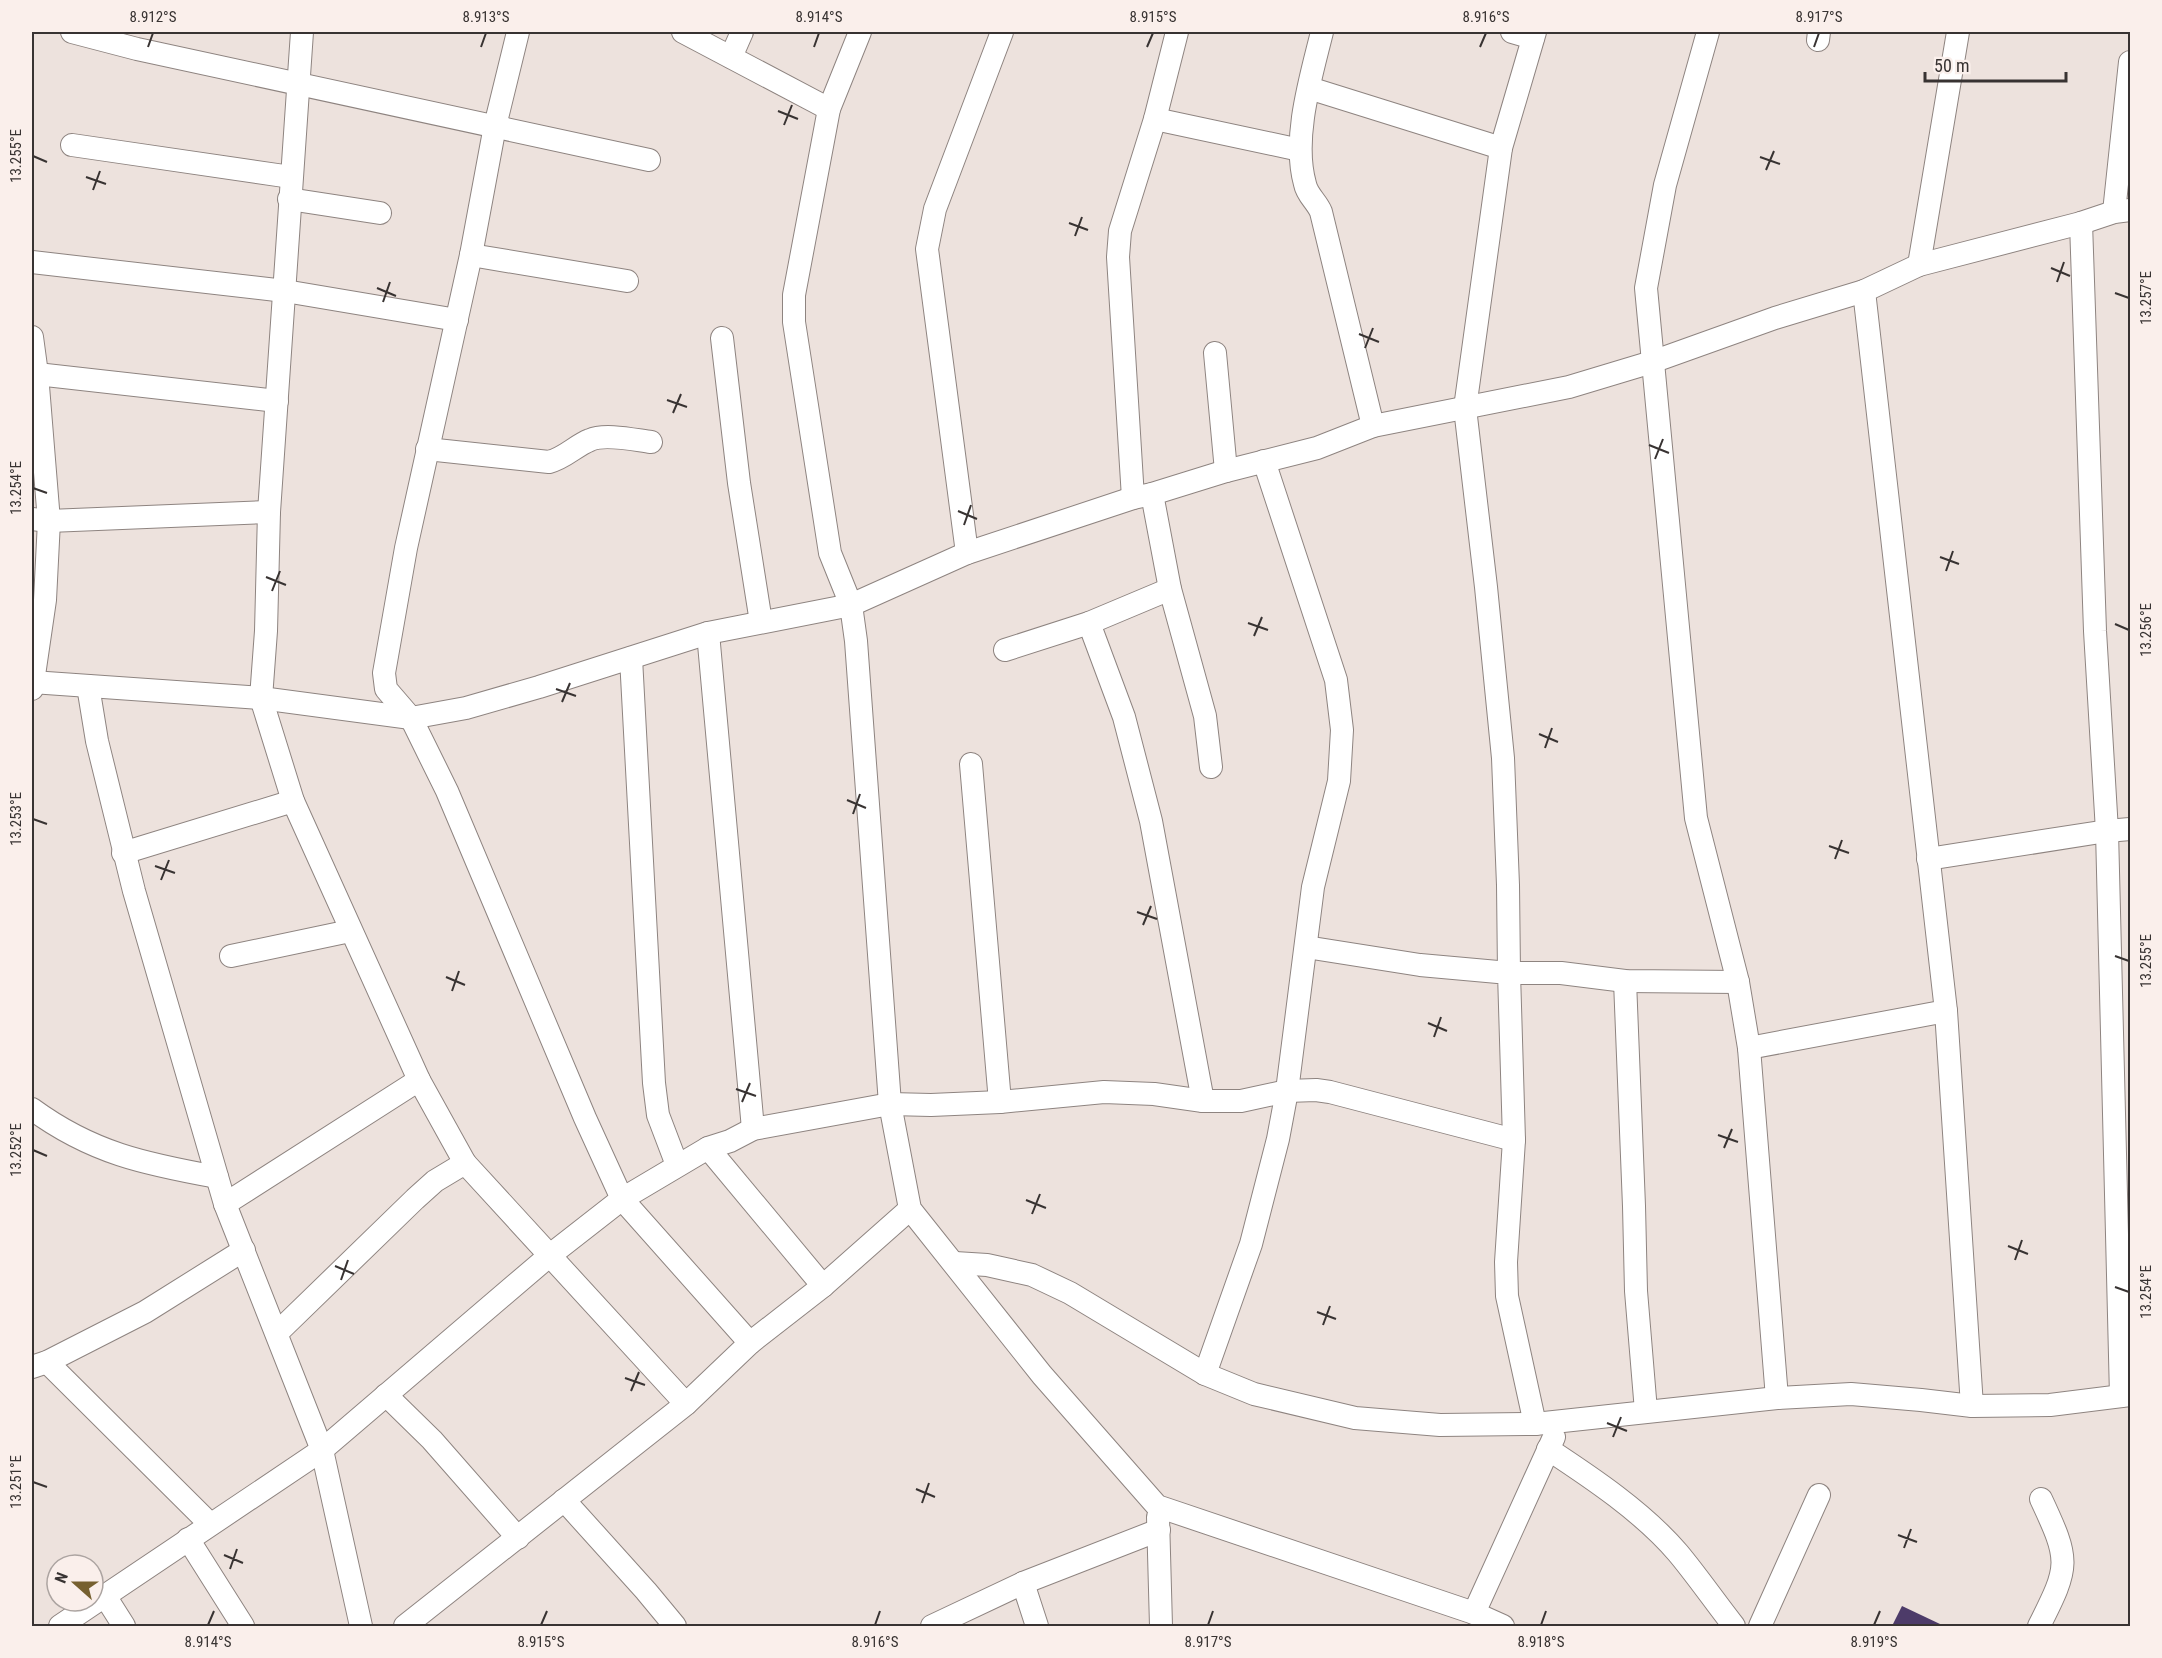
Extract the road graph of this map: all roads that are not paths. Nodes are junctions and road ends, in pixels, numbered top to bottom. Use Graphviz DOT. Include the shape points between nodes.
graph roads {
  1 [pos="72,32"];
  2 [pos="302,32"];
  3 [pos="518,32"];
  4 [pos="683,32"];
  5 [pos="742,32"];
  6 [pos="860,32"];
  7 [pos="1002,32"];
  8 [pos="1177,32"];
  9 [pos="1322,32"];
  10 [pos="1708,32"];
  11 [pos="1958,32"];
  12 [pos="1526,34"];
  13 [pos="731,57"];
  14 [pos="2130,62"];
  15 [pos="297,82"];
  16 [pos="1309,88"];
  17 [pos="829,109"];
  18 [pos="1155,119"];
  19 [pos="495,126"];
  20 [pos="72,145"];
  21 [pos="1501,148"];
  22 [pos="1300,150"];
  23 [pos="649,160"];
  24 [pos="290,188"];
  25 [pos="2122,211"];
  26 [pos="380,213"];
  27 [pos="2080,223"];
  28 [pos="471,255"];
  29 [pos="32,262"];
  30 [pos="1919,266"];
  31 [pos="627,281"];
  32 [pos="285,291"];
  33 [pos="1864,291"];
  34 [pos="457,320"];
  35 [pos="32,337"];
  36 [pos="722,338"];
  37 [pos="1215,353"];
  38 [pos="1652,362"];
  39 [pos="37,374"];
  40 [pos="277,401"];
  41 [pos="1465,408"];
  42 [pos="1373,426"];
  43 [pos="651,442"];
  44 [pos="427,449"];
  45 [pos="1264,461"];
  46 [pos="1226,471"];
  47 [pos="1142,496"];
  48 [pos="269,512"];
  49 [pos="40,520"];
  50 [pos="967,553"];
  51 [pos="1170,589"];
  52 [pos="851,605"];
  53 [pos="761,622"];
  54 [pos="1089,622"];
  55 [pos="708,633"];
  56 [pos="1005,650"];
  57 [pos="630,658"];
  58 [pos="32,684"];
  59 [pos="88,686"];
  60 [pos="261,698"];
  61 [pos="411,718"];
  62 [pos="971,765"];
  63 [pos="1212,767"];
  64 [pos="293,801"];
  65 [pos="2130,829"];
  66 [pos="2107,831"];
  67 [pos="123,853"];
  68 [pos="1928,859"];
  69 [pos="350,931"];
  70 [pos="1306,946"];
  71 [pos="231,956"];
  72 [pos="1509,973"];
  73 [pos="1625,981"];
  74 [pos="1738,982"];
  75 [pos="1946,1011"];
  76 [pos="1749,1048"];
  77 [pos="419,1080"];
  78 [pos="1287,1091"];
  79 [pos="1203,1101"];
  80 [pos="1000,1102"];
  81 [pos="890,1104"];
  82 [pos="32,1109"];
  83 [pos="753,1129"];
  84 [pos="1514,1140"];
  85 [pos="708,1148"];
  86 [pos="465,1163"];
  87 [pos="677,1165"];
  88 [pos="217,1177"];
  89 [pos="622,1199"];
  90 [pos="225,1204"];
  91 [pos="910,1209"];
  92 [pos="244,1250"];
  93 [pos="549,1256"];
  94 [pos="955,1263"];
  95 [pos="823,1286"];
  96 [pos="277,1333"];
  97 [pos="750,1343"];
  98 [pos="39,1365"];
  99 [pos="1205,1374"];
  100 [pos="386,1395"];
  101 [pos="2126,1396"];
  102 [pos="1777,1398"];
  103 [pos="686,1404"];
  104 [pos="1972,1406"];
  105 [pos="1646,1411"];
  106 [pos="1561,1421"];
  107 [pos="1535,1424"];
  108 [pos="1548,1449"];
  109 [pos="322,1450"];
  110 [pos="1819,1495"];
  111 [pos="2041,1498"];
  112 [pos="564,1500"];
  113 [pos="1157,1506"];
  114 [pos="210,1524"];
  115 [pos="1159,1530"];
  116 [pos="518,1538"];
  117 [pos="188,1539"];
  118 [pos="1023,1583"];
  119 [pos="105,1596"];
  120 [pos="80,1613"];
  121 [pos="1474,1613"];
  122 [pos="60,1626"];
  123 [pos="124,1626"];
  124 [pos="243,1626"];
  125 [pos="361,1626"];
  126 [pos="405,1626"];
  127 [pos="675,1626"];
  128 [pos="932,1626"];
  129 [pos="1036,1626"];
  130 [pos="1161,1626"];
  131 [pos="1503,1626"];
  132 [pos="1734,1626"];
  133 [pos="1760,1626"];
  134 [pos="2039,1626"];
  1 -- 15 [label="street"];
  2 -- 15 [label="street"];
  3 -- 19 [label="street"];
  4 -- 13 [label="street"];
  5 -- 13 [label="street"];
  6 -- 17 [label="street"];
  7 -- 50 [label="street" via="935,209 927,249"];
  8 -- 18 [label="street"];
  9 -- 16 [label="street"];
  10 -- 38 [label="street" via="1665,185 1646,288"];
  11 -- 30 [label="street"];
  12 -- 21 [label="street"];
  13 -- 17 [label="street"];
  14 -- 25 [label="street"];
  15 -- 19 [label="street"];
  15 -- 24 [label="street"];
  16 -- 21 [label="street"];
  16 -- 22 [label="street"];
  17 -- 52 [label="street" via="794,295 794,322 830,553"];
  18 -- 22 [label="street"];
  18 -- 47 [label="street" via="1120,231 1118,257"];
  19 -- 23 [label="street"];
  19 -- 28 [label="street"];
  20 -- 24 [label="street"];
  21 -- 41 [label="street"];
  22 -- 42 [label="street" via="1305,185 1322,212"];
  24 -- 26 [label="street"];
  24 -- 32 [label="street"];
  25 -- 27 [label="street"];
  27 -- 30 [label="street"];
  27 -- 66 [label="street" via="2095,632"];
  28 -- 31 [label="street"];
  28 -- 34 [label="street"];
  29 -- 32 [label="street"];
  30 -- 33 [label="street"];
  32 -- 34 [label="street"];
  32 -- 40 [label="street"];
  33 -- 38 [label="street"];
  33 -- 68 [label="street"];
  34 -- 44 [label="street"];
  35 -- 39 [label="street"];
  36 -- 53 [label="street"];
  37 -- 46 [label="street"];
  38 -- 41 [label="street" via="1569,387"];
  38 -- 74 [label="street" via="1696,818"];
  39 -- 40 [label="street"];
  39 -- 49 [label="street"];
  40 -- 48 [label="street"];
  41 -- 42 [label="street"];
  41 -- 72 [label="street" via="1503,758"];
  42 -- 45 [label="street" via="1317,448"];
  43 -- 44 [label="street" via="590,439 559,460 549,462"];
  44 -- 61 [label="street" via="384,673 386,689"];
  45 -- 46 [label="street"];
  45 -- 70 [label="street" via="1336,680 1342,730 1339,781 1313,887"];
  46 -- 47 [label="street"];
  47 -- 50 [label="street"];
  47 -- 51 [label="street"];
  48 -- 49 [label="street"];
  48 -- 60 [label="street"];
  49 -- 58 [label="street" via="45,600"];
  50 -- 52 [label="street"];
  51 -- 54 [label="street"];
  51 -- 63 [label="street" via="1205,716"];
  52 -- 53 [label="street"];
  52 -- 81 [label="street"];
  53 -- 55 [label="street"];
  54 -- 56 [label="street"];
  54 -- 79 [label="street" via="1124,717 1151,821"];
  55 -- 57 [label="street"];
  55 -- 83 [label="street"];
  57 -- 61 [label="street" via="466,708"];
  57 -- 87 [label="street" via="654,1083 658,1115"];
  58 -- 59 [label="street"];
  59 -- 60 [label="street"];
  59 -- 67 [label="street"];
  60 -- 61 [label="street"];
  60 -- 64 [label="street"];
  61 -- 89 [label="street" via="447,791"];
  62 -- 80 [label="street"];
  64 -- 67 [label="street"];
  64 -- 69 [label="street"];
  65 -- 66 [label="street"];
  66 -- 68 [label="street"];
  66 -- 101 [label="street"];
  67 -- 88 [label="street"];
  68 -- 75 [label="street"];
  69 -- 71 [label="street"];
  69 -- 77 [label="street"];
  70 -- 72 [label="street" via="1420,965"];
  70 -- 78 [label="street"];
  72 -- 73 [label="street"];
  72 -- 84 [label="street"];
  73 -- 74 [label="street"];
  73 -- 105 [label="street" via="1636,1291"];
  74 -- 76 [label="street"];
  75 -- 76 [label="street"];
  75 -- 104 [label="street"];
  76 -- 102 [label="street"];
  77 -- 86 [label="street"];
  77 -- 90 [label="street"];
  78 -- 79 [label="street" via="1241,1101"];
  78 -- 84 [label="street" via="1330,1092"];
  78 -- 99 [label="street" via="1251,1244"];
  79 -- 80 [label="street" via="1104,1092"];
  80 -- 81 [label="street"];
  81 -- 83 [label="street"];
  81 -- 91 [label="street"];
  82 -- 88 [label="street" via="80,1139 125,1158"];
  83 -- 85 [label="street"];
  84 -- 107 [label="street" via="1507,1296"];
  85 -- 87 [label="street"];
  85 -- 95 [label="street"];
  86 -- 93 [label="street"];
  86 -- 96 [label="street" via="414,1199"];
  87 -- 89 [label="street"];
  88 -- 90 [label="street"];
  89 -- 93 [label="street"];
  89 -- 97 [label="street"];
  90 -- 92 [label="street"];
  91 -- 94 [label="street"];
  91 -- 95 [label="street"];
  92 -- 96 [label="street"];
  92 -- 98 [label="street" via="145,1312"];
  93 -- 100 [label="street"];
  93 -- 103 [label="street"];
  94 -- 99 [label="street" via="1032,1275 1070,1293"];
  94 -- 113 [label="street" via="1042,1375"];
  95 -- 97 [label="street"];
  96 -- 109 [label="street"];
  97 -- 103 [label="street"];
  98 -- 114 [label="street"];
  99 -- 107 [label="street" via="1254,1394 1355,1418 1440,1425"];
  100 -- 109 [label="street"];
  100 -- 116 [label="street" via="432,1440"];
  101 -- 104 [label="street" via="2050,1405"];
  102 -- 104 [label="street" via="1851,1394"];
  102 -- 105 [label="street"];
  103 -- 112 [label="street"];
  105 -- 106 [label="street"];
  106 -- 107 [label="street"];
  106 -- 108 [label="street"];
  108 -- 121 [label="street"];
  108 -- 132 [label="street" via="1645,1521 1677,1552"];
  109 -- 114 [label="street"];
  109 -- 125 [label="street"];
  110 -- 133 [label="street"];
  111 -- 134 [label="street" via="2059,1537 2065,1563 2058,1589"];
  112 -- 116 [label="street"];
  112 -- 127 [label="street"];
  113 -- 115 [label="street"];
  113 -- 121 [label="street"];
  114 -- 117 [label="street"];
  115 -- 118 [label="street"];
  115 -- 130 [label="street"];
  116 -- 126 [label="street"];
  117 -- 119 [label="street"];
  117 -- 124 [label="street"];
  118 -- 128 [label="street"];
  118 -- 129 [label="street"];
  119 -- 123 [label="street"];
  120 -- 122 [label="street"];
  121 -- 131 [label="street"];
}
